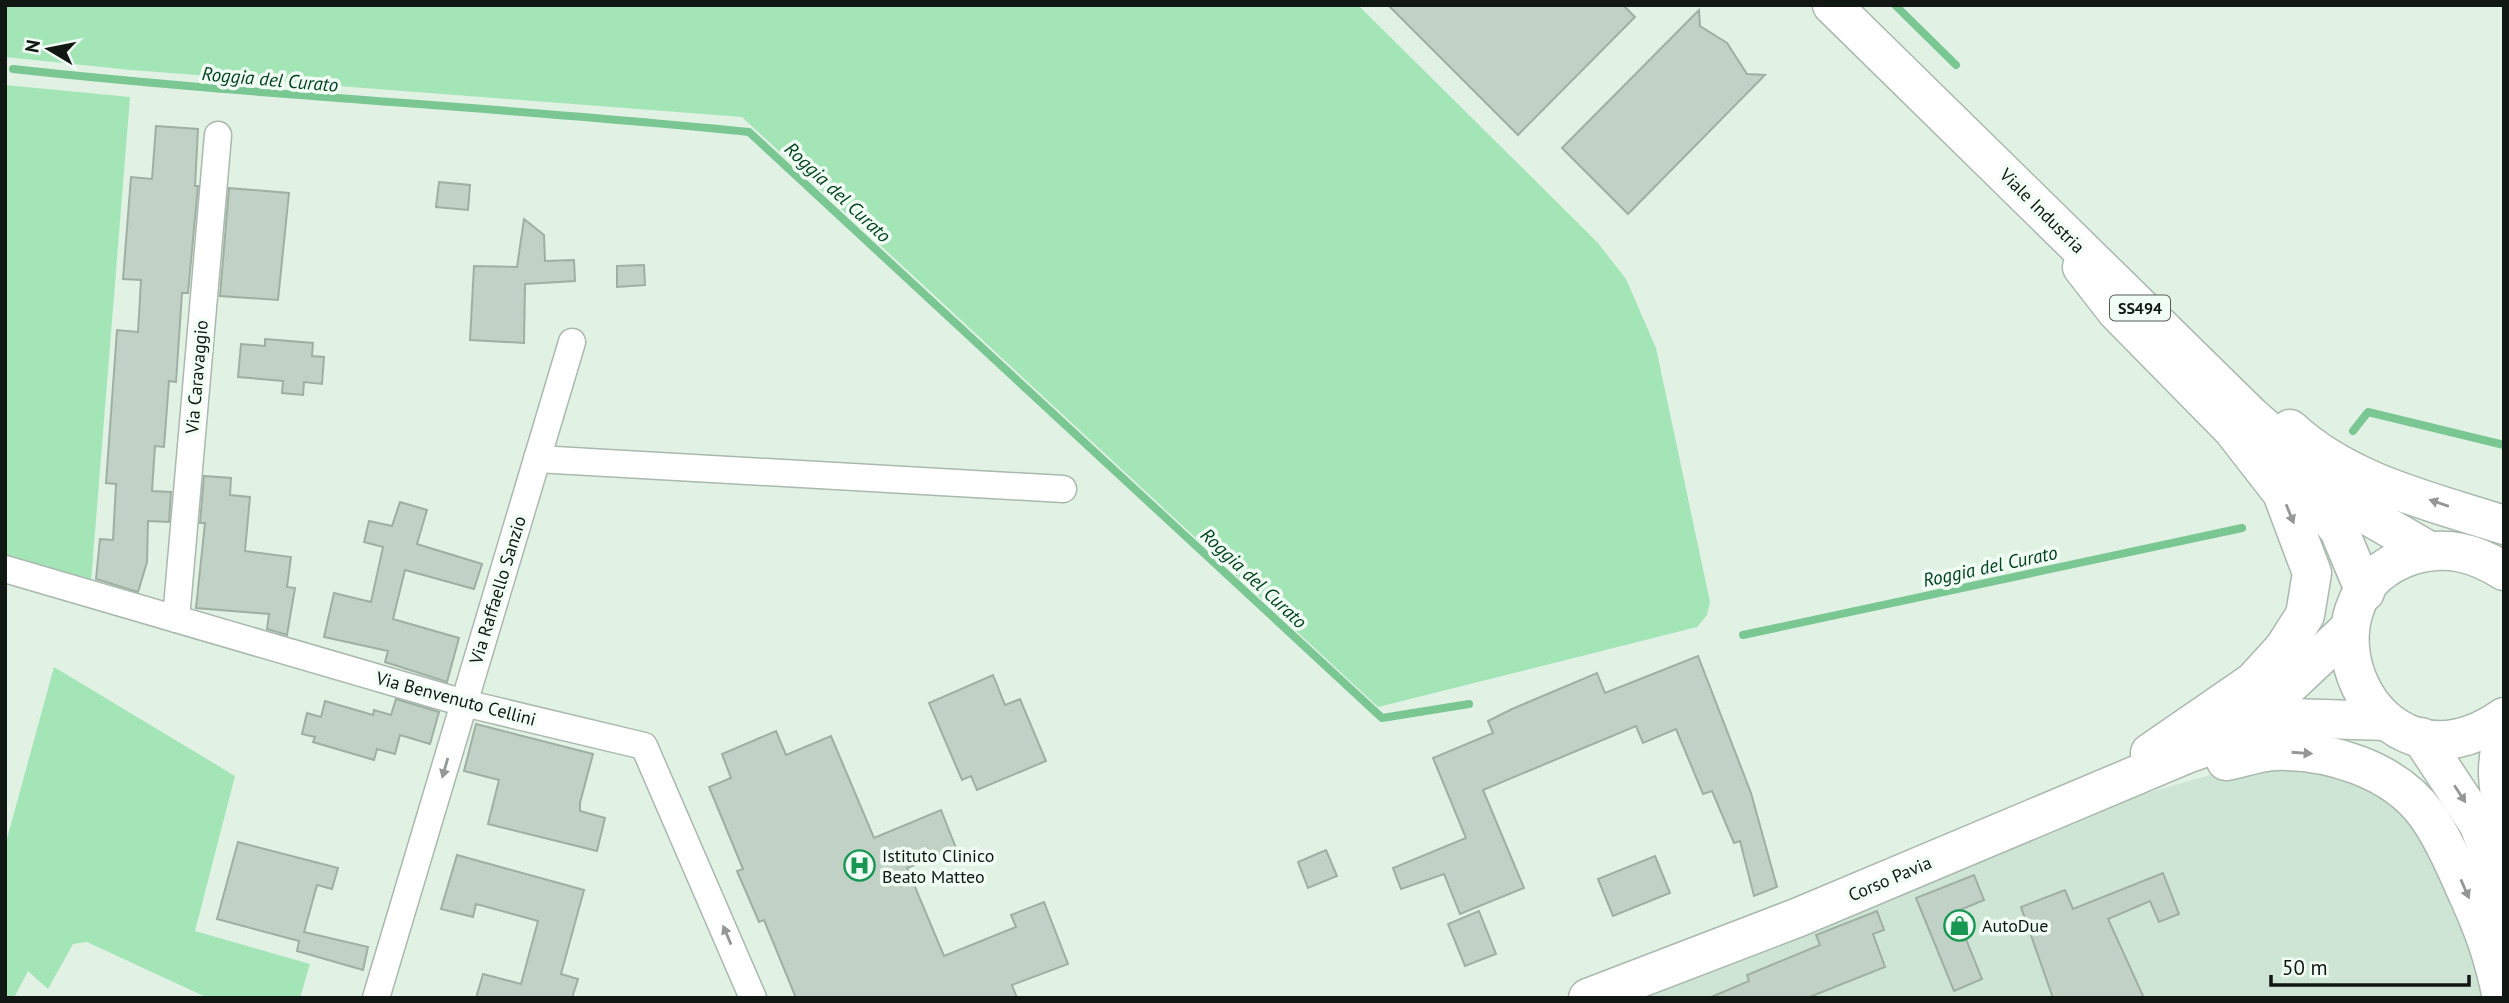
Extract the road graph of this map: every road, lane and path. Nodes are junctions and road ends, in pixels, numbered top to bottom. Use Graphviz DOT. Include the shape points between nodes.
graph roads {
  1 [pos="1832,5"];
  2 [pos="218,135"];
  3 [pos="2029,199"];
  4 [pos="572,342"];
  5 [pos="2251,416"];
  6 [pos="537,459"];
  7 [pos="1063,489"];
  8 [pos="2504,525"];
  9 [pos="2429,551"];
  10 [pos="2497,564"];
  11 [pos="5,569"];
  12 [pos="2365,592"];
  13 [pos="176,619"];
  14 [pos="2350,628"];
  15 [pos="464,703"];
  16 [pos="2504,717"];
  17 [pos="2387,721"];
  18 [pos="2504,734"];
  19 [pos="2421,737"];
  20 [pos="2189,753"];
  21 [pos="2092,794"];
  22 [pos="2504,815"];
  23 [pos="2504,921"];
  24 [pos="1636,989"];
  25 [pos="377,996"];
  26 [pos="753,998"];
  27 [pos="1588,998"];
  28 [pos="2502,998"];
  1 -- 3 [label="street, Viale Industria / SS494"];
  2 -- 13 [label="street, Via Caravaggio"];
  3 -- 5 [label="street, Viale Industria / SS494"];
  8 -- 3 [label="street, one-way" via="2368,479 2330,461 2294,432 2129,270"];
  3 -- 21 [label="street, one-way" via="2117,312 2233,430 2282,493 2312,573 2305,615 2284,648 2253,682"];
  4 -- 6 [label="street, Via Raffaello Sanzio"];
  5 -- 9 [label="street, Viale Industria / SS494" via="2355,508"];
  5 -- 12 [label="street, Viale Industria / SS494" via="2339,530"];
  6 -- 7 [label="street"];
  6 -- 15 [label="street, Via Raffaello Sanzio"];
  9 -- 10 [label="street, SS494" via="2456,550"];
  9 -- 12 [label="street, SS494" via="2404,558 2382,572"];
  11 -- 13 [label="street, Via Benvenuto Cellini"];
  12 -- 14 [label="street, SS494"];
  13 -- 15 [label="street, Via Benvenuto Cellini"];
  14 -- 17 [label="street, SS494" via="2355,680 2368,703"];
  14 -- 20 [label="street, Corso Pavia" via="2282,692"];
  15 -- 25 [label="street, Via Raffaello Sanzio, one-way"];
  26 -- 15 [label="street, Via Benvenuto Cellini, one-way" via="644,746"];
  16 -- 19 [label="street, SS494" via="2484,731 2453,739"];
  17 -- 19 [label="street, SS494"];
  17 -- 20 [label="street, Corso Pavia" via="2291,718"];
  18 -- 22 [label="street" via="2496,778"];
  19 -- 23 [label="street, one-way" via="2479,825 2492,861"];
  20 -- 21 [label="street, Corso Pavia"];
  21 -- 24 [label="street, Corso Pavia"];
  21 -- 28 [label="street, one-way" via="2272,751 2338,757 2367,769 2409,796 2427,814 2492,948"];
  24 -- 27 [label="street, Corso Pavia"];
}
